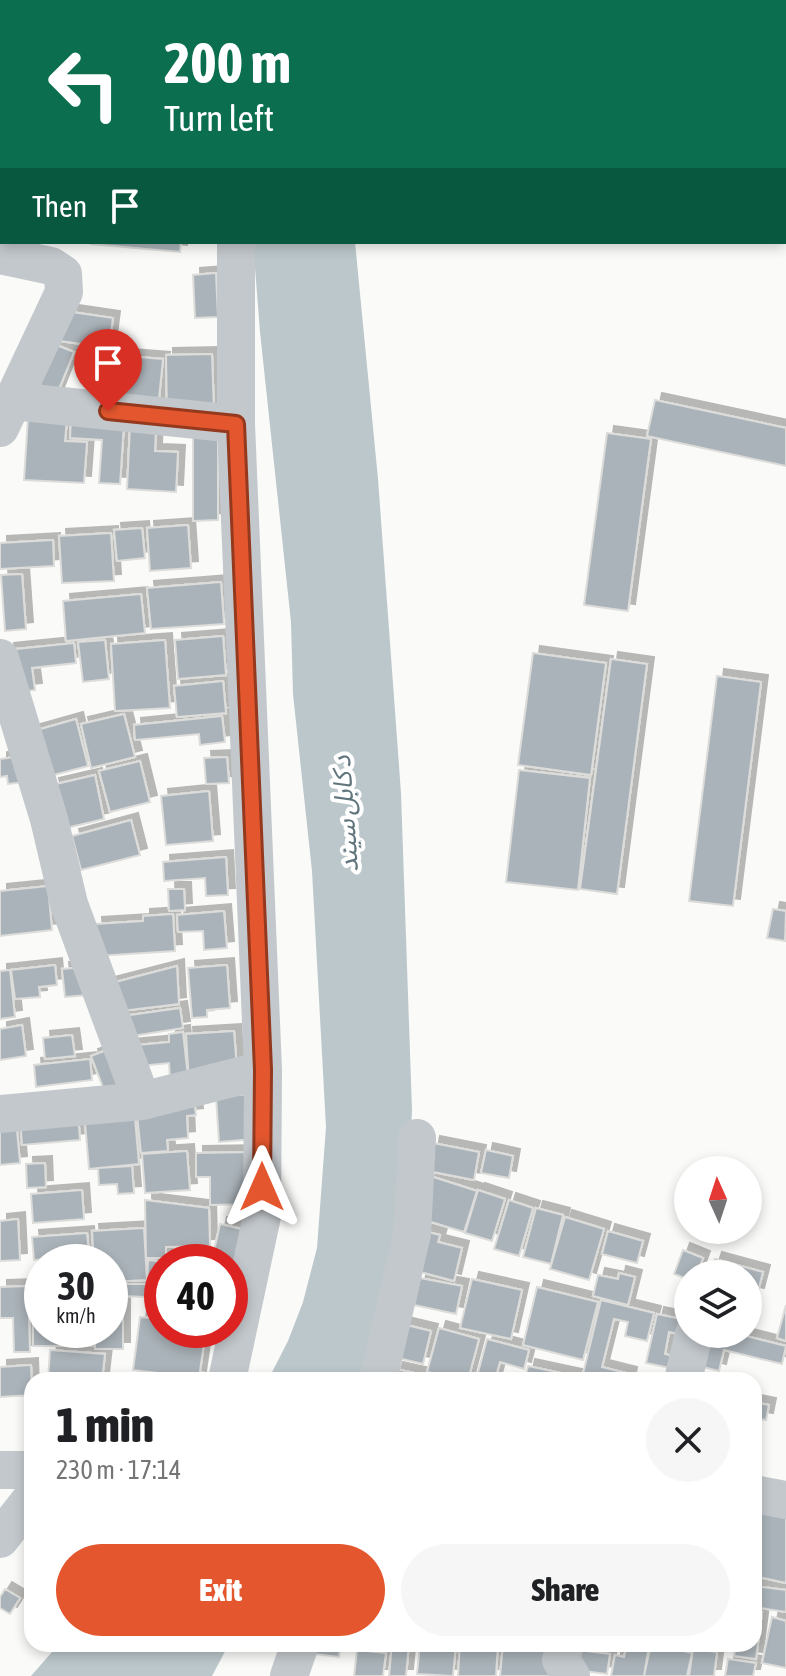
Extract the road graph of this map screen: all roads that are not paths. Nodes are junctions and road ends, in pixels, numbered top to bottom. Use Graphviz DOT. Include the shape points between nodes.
graph roads {
  1 [pos="236,244"];
  2 [pos="0,255"];
  3 [pos="6,414"];
  4 [pos="236,424"];
  5 [pos="0,658"];
  6 [pos="263,1070"];
  7 [pos="142,1101"];
  8 [pos="0,1114"];
  9 [pos="417,1138"];
  10 [pos="691,1348"];
  11 [pos="229,1372"];
  12 [pos="380,1372"];
  13 [pos="685,1372"];
  14 [pos="0,1470"];
  15 [pos="24,1470"];
  16 [pos="762,1496"];
  17 [pos="786,1500"];
  18 [pos="24,1508"];
  19 [pos="0,1539"];
  20 [pos="297,1652"];
  21 [pos="563,1652"];
  22 [pos="289,1676"];
  23 [pos="571,1676"];
  1 -- 4 [label="street"];
  2 -- 3 [label="street" via="51,266 63,274 64,292"];
  3 -- 4 [label="street"];
  4 -- 6 [label="street"];
  5 -- 7 [label="street" via="69,904"];
  6 -- 7 [label="street"];
  6 -- 11 [label="street" via="262,1216"];
  7 -- 8 [label="street"];
  9 -- 12 [label="street" via="412,1234"];
  10 -- 13 [label="street"];
  14 -- 15 [label="street"];
  16 -- 17 [label="street"];
  18 -- 19 [label="street"];
  20 -- 22 [label="street"];
  21 -- 23 [label="street" via="561,1660"];
}
